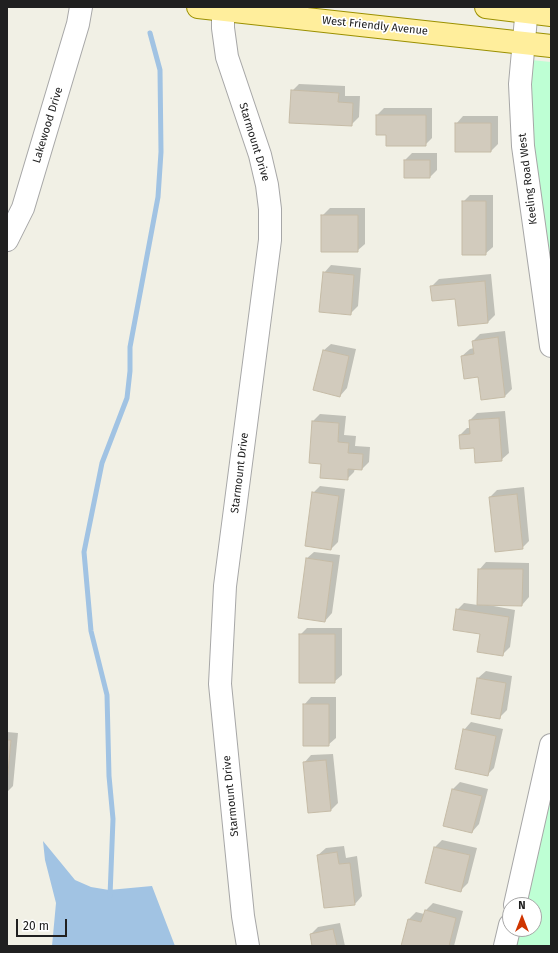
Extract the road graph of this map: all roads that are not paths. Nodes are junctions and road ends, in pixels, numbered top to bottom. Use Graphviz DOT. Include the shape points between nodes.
graph roads {
  1 [pos="81,7"];
  2 [pos="198,7"];
  3 [pos="486,7"];
  4 [pos="223,8"];
  5 [pos="527,9"];
  6 [pos="551,15"];
  7 [pos="524,42"];
  8 [pos="551,46"];
  9 [pos="7,240"];
  10 [pos="551,346"];
  11 [pos="551,745"];
  12 [pos="517,897"];
  13 [pos="248,946"];
  1 -- 9 [label="street, Lakewood Drive" via="23,208"];
  2 -- 4 [label="main road, West Friendly Avenue"];
  3 -- 5 [label="main road"];
  4 -- 7 [label="main road, West Friendly Avenue"];
  4 -- 13 [label="street, Starmount Drive" via="227,57 260,155 270,208 270,240 225,586 220,684"];
  5 -- 6 [label="main road"];
  5 -- 7 [label="street, Keeling Road West"];
  7 -- 8 [label="main road, West Friendly Avenue"];
  7 -- 10 [label="street, Keeling Road West" via="520,84 523,146"];
  11 -- 12 [label="street"];
}
